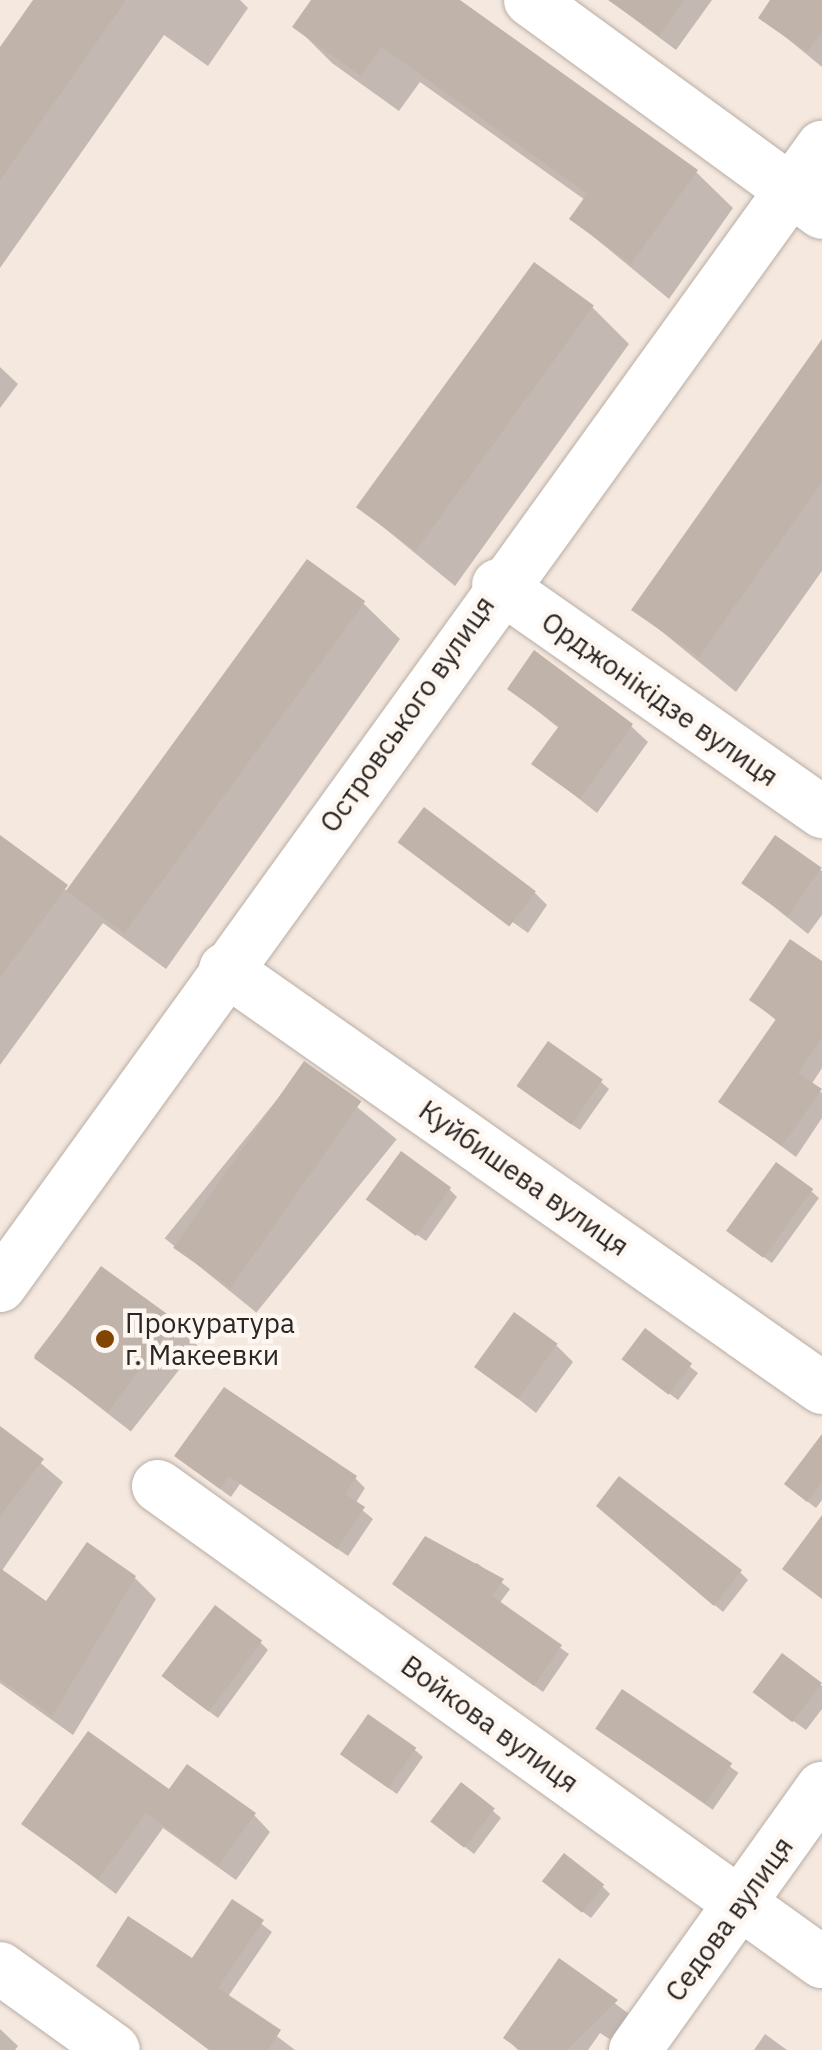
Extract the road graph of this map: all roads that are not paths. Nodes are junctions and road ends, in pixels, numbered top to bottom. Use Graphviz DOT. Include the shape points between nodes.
graph roads {
  1 [pos="530,0"];
  2 [pos="822,147"];
  3 [pos="806,202"];
  4 [pos="498,585"];
  5 [pos="822,812"];
  6 [pos="225,969"];
  7 [pos="0,1286"];
  8 [pos="822,1388"];
  9 [pos="158,1486"];
  10 [pos="822,1788"];
  11 [pos="741,1903"];
  12 [pos="822,1962"];
  13 [pos="0,1968"];
  14 [pos="61,2035"];
  15 [pos="114,2050"];
  16 [pos="635,2050"];
  1 -- 3 [label="street"];
  2 -- 3 [label="street, Островського вулиця"];
  3 -- 4 [label="street, Островського вулиця"];
  4 -- 5 [label="street, Орджонікідзе вулиця"];
  4 -- 6 [label="street, Островського вулиця"];
  6 -- 7 [label="street, Островського вулиця"];
  6 -- 8 [label="street, Куйбишева вулиця"];
  9 -- 11 [label="street, Войкова вулиця"];
  10 -- 11 [label="street, Седова вулиця"];
  11 -- 12 [label="street, Войкова вулиця"];
  11 -- 16 [label="street, Седова вулиця"];
  13 -- 14 [label="street"];
  14 -- 15 [label="street"];
}
